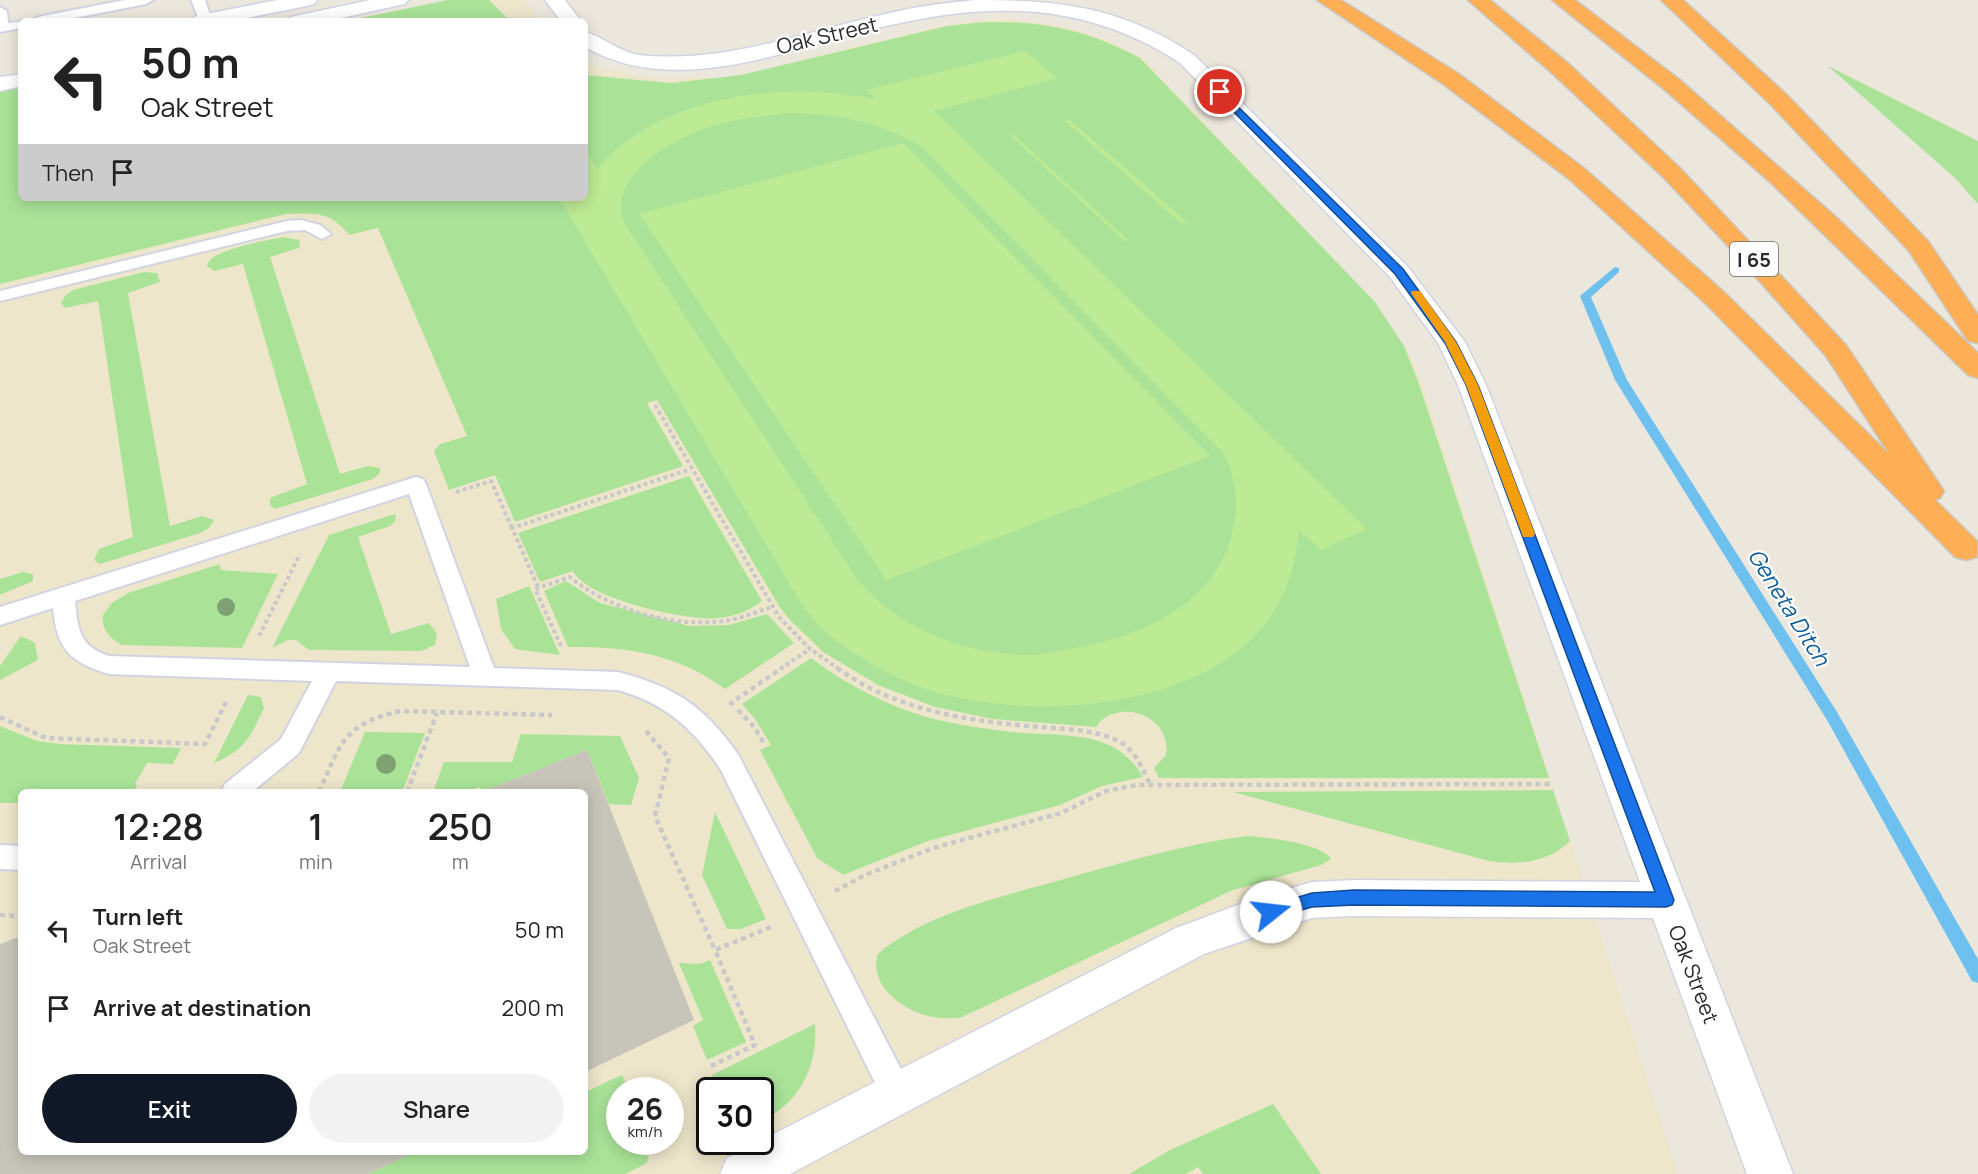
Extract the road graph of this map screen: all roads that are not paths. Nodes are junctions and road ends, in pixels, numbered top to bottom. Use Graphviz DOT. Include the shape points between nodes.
graph roads {
  1 [pos="146,0"];
  2 [pos="198,0"];
  3 [pos="307,0"];
  4 [pos="398,0"];
  5 [pos="555,0"];
  6 [pos="1327,0"];
  7 [pos="1478,0"];
  8 [pos="1562,0"];
  9 [pos="1671,0"];
  10 [pos="122,2"];
  11 [pos="0,12"];
  12 [pos="51,18"];
  13 [pos="203,18"];
  14 [pos="219,18"];
  15 [pos="312,18"];
  16 [pos="569,18"];
  17 [pos="18,25"];
  18 [pos="588,41"];
  19 [pos="18,81"];
  20 [pos="0,84"];
  21 [pos="322,234"];
  22 [pos="0,296"];
  23 [pos="1978,335"];
  24 [pos="1978,369"];
  25 [pos="1972,557"];
  26 [pos="63,596"];
  27 [pos="0,615"];
  28 [pos="329,672"];
  29 [pos="485,677"];
  30 [pos="238,789"];
  31 [pos="0,857"];
  32 [pos="18,858"];
  33 [pos="1666,900"];
  34 [pos="897,1094"];
  35 [pos="743,1174"];
  36 [pos="1770,1174"];
  1 -- 10 [label="lane"];
  2 -- 13 [label="lane"];
  3 -- 14 [label="street"];
  4 -- 15 [label="street"];
  5 -- 16 [label="street"];
  6 -- 25 [label="highway" via="1451,79 1587,183 1715,298"];
  7 -- 25 [label="highway, I 65" via="1561,69 1672,173 1836,351"];
  8 -- 24 [label="highway" via="1684,95 1791,186"];
  9 -- 23 [label="highway" via="1779,100 1919,246"];
  10 -- 12 [label="lane"];
  11 -- 17 [label="lane" via="2,28"];
  18 -- 33 [label="street, Oak Street" via="639,61 687,62 738,56 915,14 968,6 1016,6 1064,9 1109,19 1153,37 1187,59 1399,272 1450,342 1472,385"];
  19 -- 20 [label="street"];
  21 -- 22 [label="lane" via="314,227 287,225"];
  26 -- 27 [label="lane"];
  26 -- 28 [label="lane" via="65,624 72,640 82,654 109,665"];
  26 -- 29 [label="lane" via="416,484"];
  28 -- 29 [label="lane"];
  28 -- 30 [label="lane" via="290,746"];
  29 -- 34 [label="lane" via="618,681 651,689 683,708 712,733"];
  31 -- 32 [label="lane"];
  33 -- 34 [label="street" via="1312,900 1191,941"];
  33 -- 36 [label="street, Oak Street"];
  34 -- 35 [label="street"];
}
